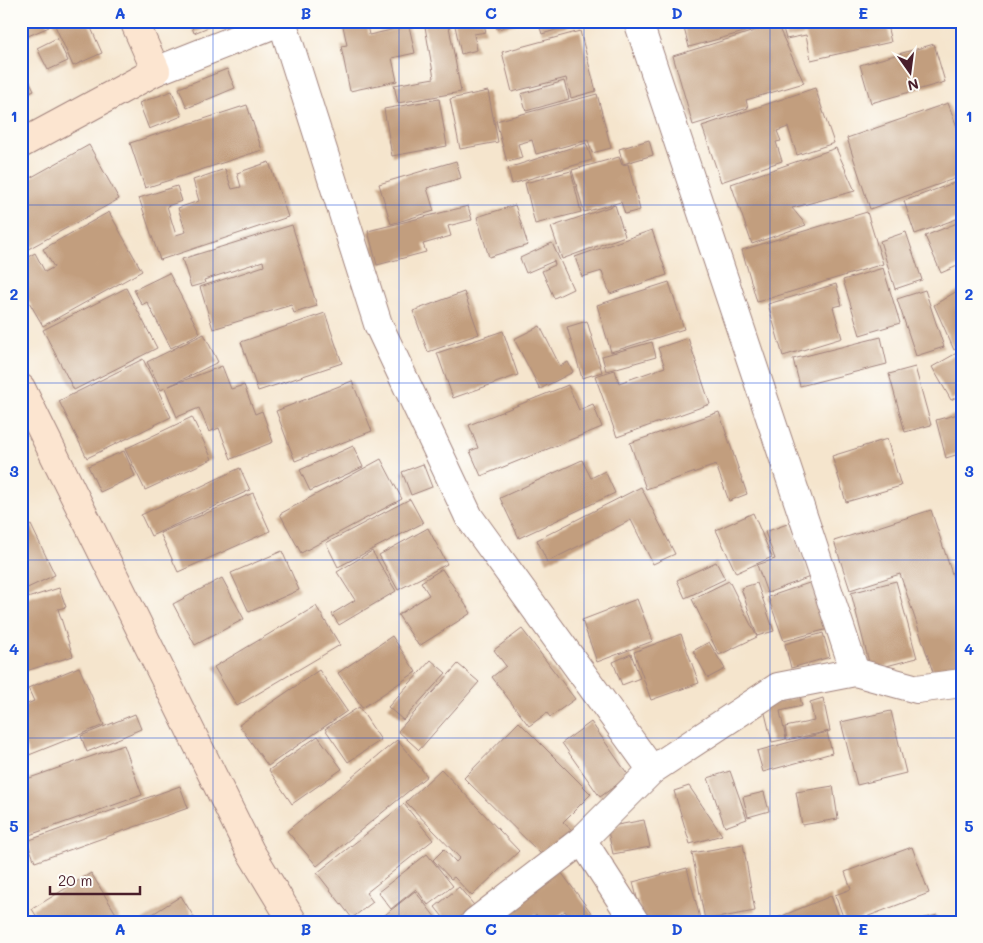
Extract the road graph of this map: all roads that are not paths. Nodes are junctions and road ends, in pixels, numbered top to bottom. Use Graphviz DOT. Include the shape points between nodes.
graph roads {
  1 [pos="134,21"];
  2 [pos="282,21"];
  3 [pos="638,21"];
  4 [pos="156,71"];
  5 [pos="21,144"];
  6 [pos="21,388"];
  7 [pos="854,672"];
  8 [pos="962,683"];
  9 [pos="652,770"];
  10 [pos="582,840"];
  11 [pos="293,922"];
  12 [pos="475,922"];
  13 [pos="634,922"];
  1 -- 4 [label="street"];
  2 -- 4 [label="street"];
  2 -- 9 [label="street" via="378,324 468,517"];
  3 -- 7 [label="street"];
  4 -- 5 [label="street"];
  6 -- 11 [label="street" via="250,851"];
  7 -- 8 [label="street" via="917,689"];
  7 -- 9 [label="street" via="778,687"];
  9 -- 10 [label="street"];
  10 -- 12 [label="street"];
  10 -- 13 [label="street"];
}
